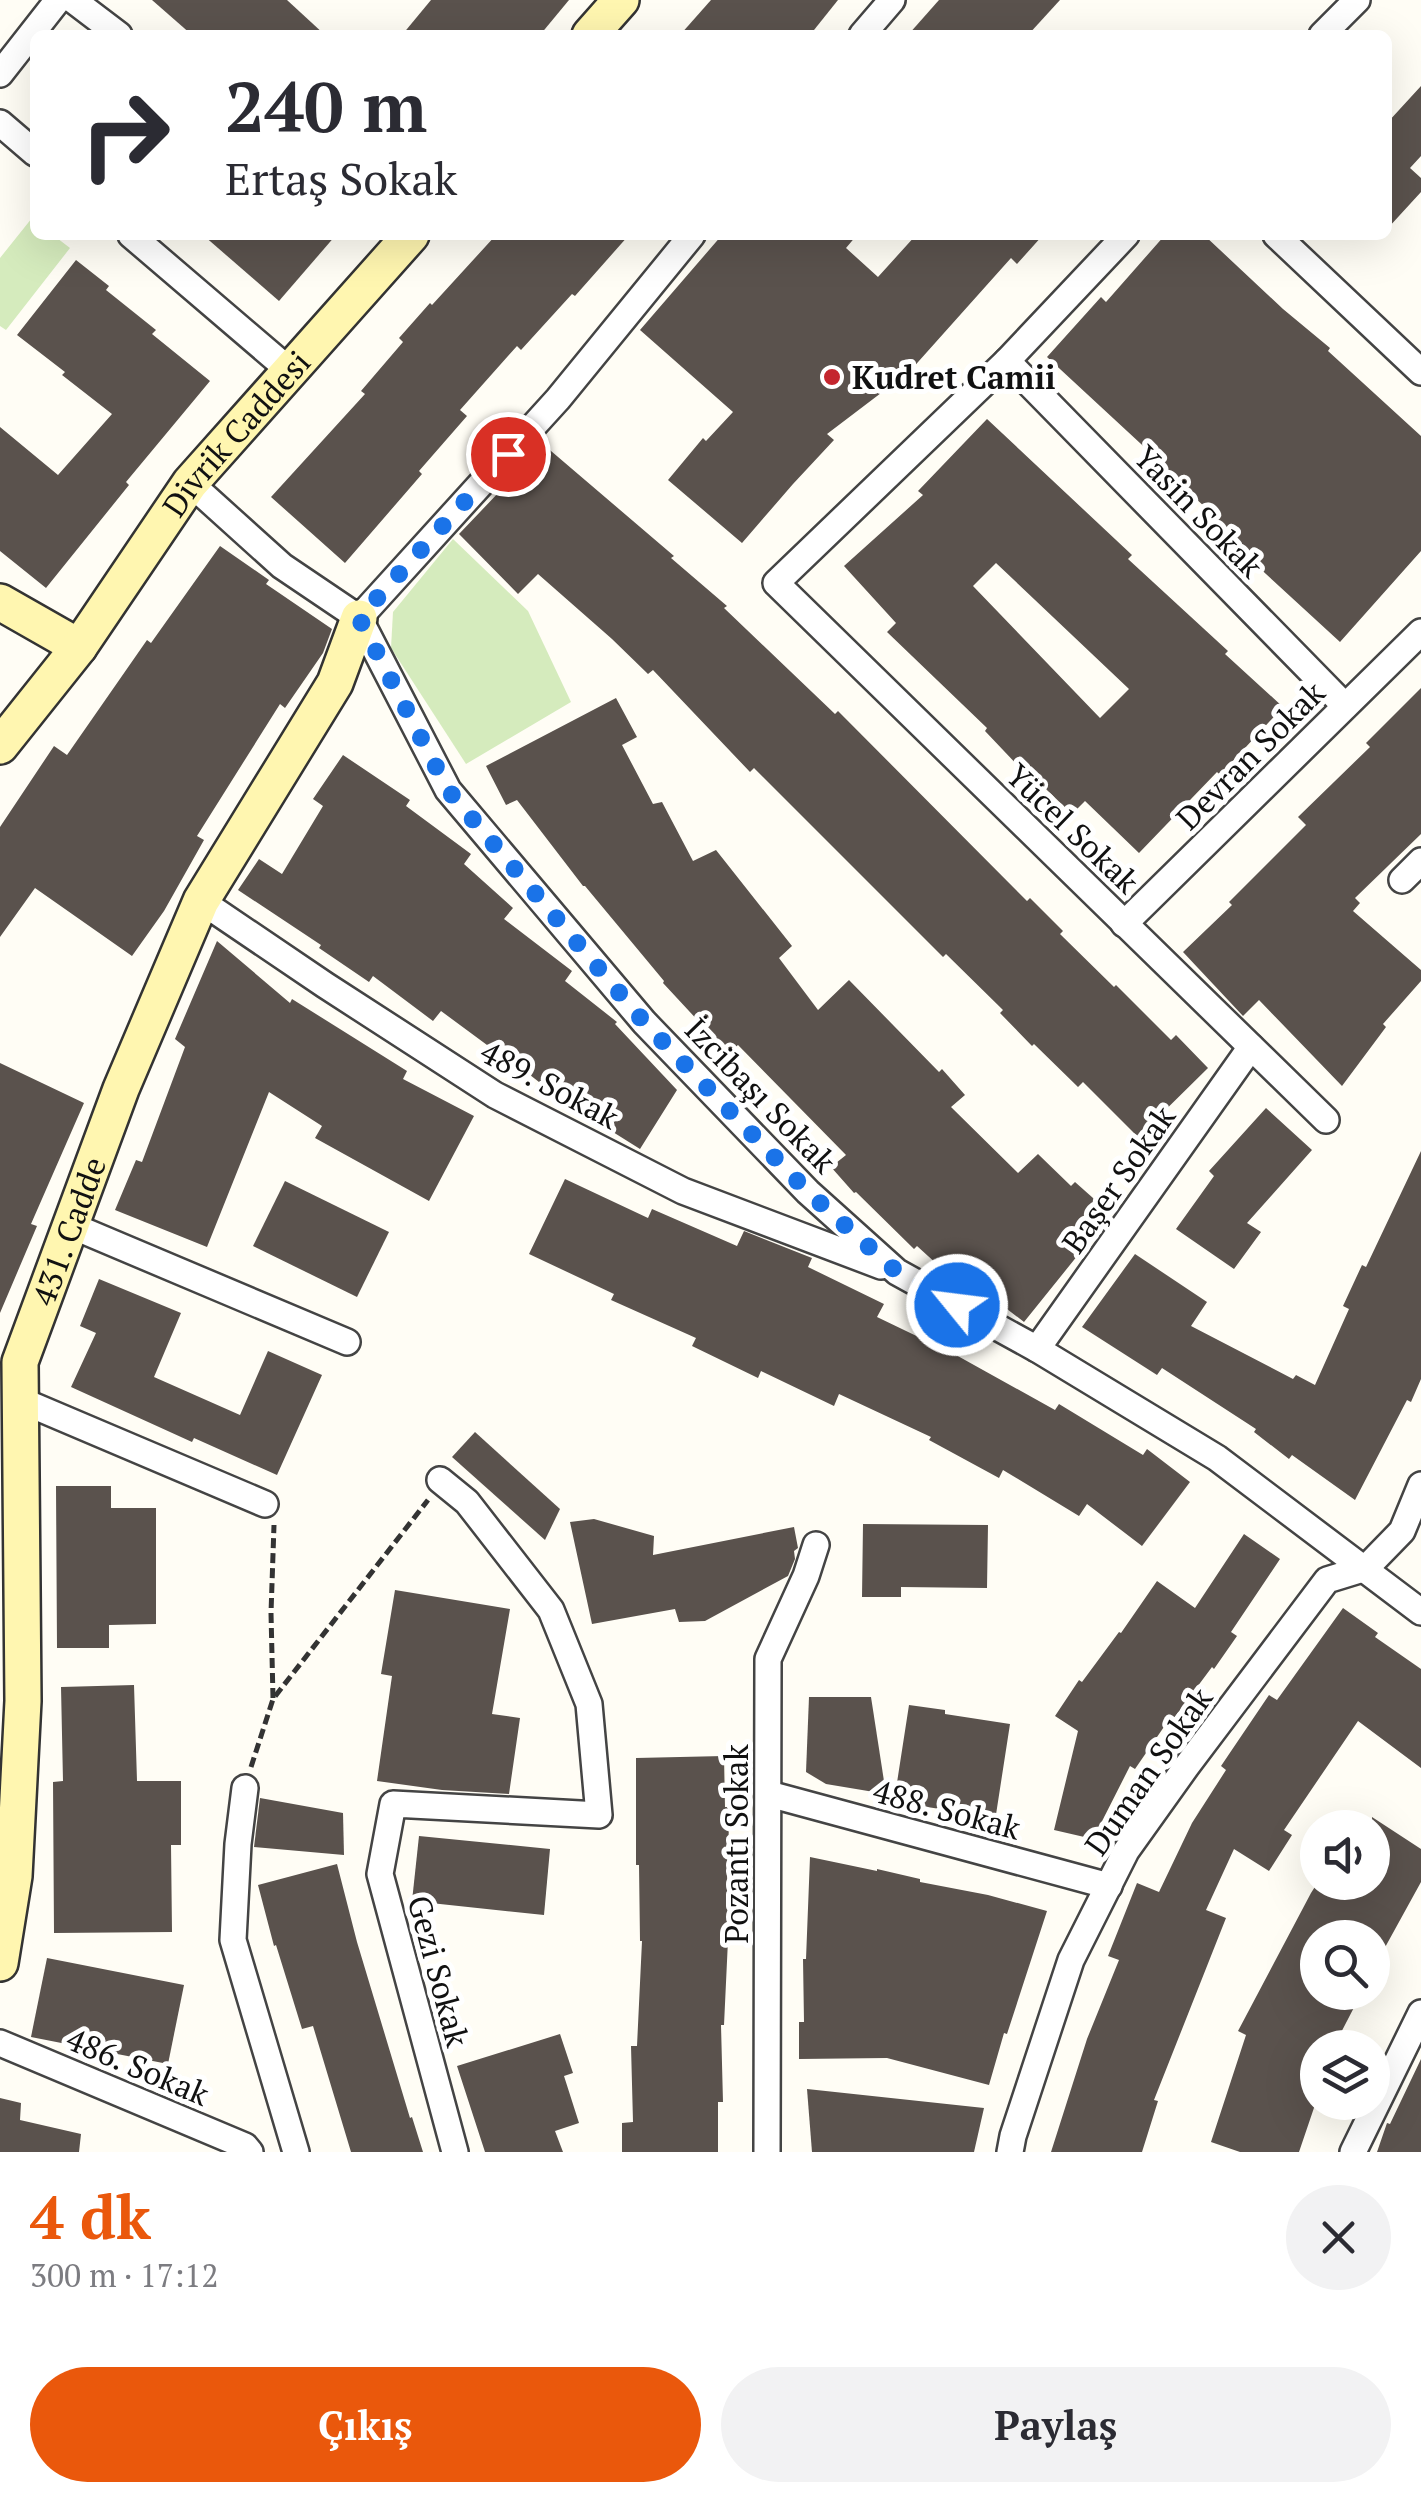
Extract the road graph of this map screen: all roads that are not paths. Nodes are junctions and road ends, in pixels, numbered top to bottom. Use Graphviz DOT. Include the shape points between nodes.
graph roads {
  1 [pos="58,0"];
  2 [pos="73,0"];
  3 [pos="621,0"];
  4 [pos="892,0"];
  5 [pos="1356,0"];
  6 [pos="34,30"];
  7 [pos="112,30"];
  8 [pos="594,30"];
  9 [pos="866,30"];
  10 [pos="1327,30"];
  11 [pos="30,36"];
  12 [pos="0,74"];
  13 [pos="0,123"];
  14 [pos="30,149"];
  15 [pos="137,240"];
  16 [pos="396,240"];
  17 [pos="688,240"];
  18 [pos="1121,240"];
  19 [pos="1281,240"];
  20 [pos="1006,360"];
  21 [pos="290,371"];
  22 [pos="1421,372"];
  23 [pos="190,483"];
  24 [pos="0,602"];
  25 [pos="359,618"];
  26 [pos="1421,632"];
  27 [pos="80,647"];
  28 [pos="1345,706"];
  29 [pos="0,746"];
  30 [pos="1421,861"];
  31 [pos="1402,880"];
  32 [pos="201,901"];
  33 [pos="1124,924"];
  34 [pos="1251,1047"];
  35 [pos="1326,1120"];
  36 [pos="70,1225"];
  37 [pos="897,1272"];
  38 [pos="347,1342"];
  39 [pos="1037,1350"];
  40 [pos="20,1400"];
  41 [pos="440,1480"];
  42 [pos="1421,1485"];
  43 [pos="265,1504"];
  44 [pos="816,1545"];
  45 [pos="1366,1568"];
  46 [pos="1421,1612"];
  47 [pos="11,1700"];
  48 [pos="245,1788"];
  49 [pos="769,1794"];
  50 [pos="1109,1886"];
  51 [pos="0,1962"];
  52 [pos="1421,2013"];
  53 [pos="0,2043"];
  54 [pos="250,2152"];
  55 [pos="296,2152"];
  56 [pos="455,2152"];
  57 [pos="767,2152"];
  58 [pos="1010,2152"];
  59 [pos="1354,2152"];
  1 -- 6 [label="street"];
  2 -- 7 [label="street"];
  3 -- 8 [label="street"];
  4 -- 9 [label="street"];
  5 -- 10 [label="street"];
  11 -- 12 [label="street"];
  13 -- 14 [label="street"];
  15 -- 21 [label="street"];
  16 -- 21 [label="street, Divrik Caddesi"];
  17 -- 25 [label="street" via="558,398"];
  18 -- 20 [label="street"];
  19 -- 22 [label="street"];
  20 -- 28 [label="street, Yasin Sokak"];
  20 -- 33 [label="street, Yücel Sokak" via="776,583"];
  21 -- 23 [label="street, Divrik Caddesi"];
  23 -- 25 [label="street, İzcibaşı Sokak" via="282,566"];
  23 -- 27 [label="street, Divrik Caddesi"];
  24 -- 27 [label="street"];
  25 -- 32 [label="street, 431. Cadde" via="335,682"];
  25 -- 37 [label="street, İzcibaşı Sokak" via="448,790 644,1022 808,1192"];
  26 -- 28 [label="street, Devran Sokak"];
  27 -- 29 [label="street, Divrik Caddesi"];
  28 -- 33 [label="street, Devran Sokak"];
  30 -- 31 [label="street"];
  32 -- 36 [label="street, 431. Cadde"];
  32 -- 37 [label="street, 489. Sokak" via="494,1096 683,1190"];
  33 -- 34 [label="street, Yücel Sokak"];
  34 -- 35 [label="street, Yücel Sokak"];
  34 -- 39 [label="street, Başer Sokak"];
  36 -- 38 [label="street"];
  36 -- 40 [label="street, 431. Cadde" via="20,1362"];
  37 -- 39 [label="street, İzcibaşı Sokak"];
  39 -- 45 [label="street, İzcibaşı Sokak" via="1217,1458"];
  40 -- 43 [label="street"];
  40 -- 47 [label="street, 431. Cadde"];
  41 -- 56 [label="street, Gezi Sokak" via="467,1502 551,1610 589,1704 599,1815 393,1804 380,1874"];
  42 -- 45 [label="street, Duman Sokak" via="1402,1531"];
  44 -- 49 [label="street, Pozantı Sokak" via="768,1659"];
  45 -- 46 [label="street, İzcibaşı Sokak"];
  45 -- 50 [label="street, Duman Sokak" via="1327,1580 1136,1837"];
  47 -- 51 [label="street, 431. Cadde" via="14,1876"];
  48 -- 55 [label="street" via="234,1940"];
  49 -- 50 [label="street, 488. Sokak"];
  49 -- 57 [label="street, Pozantı Sokak"];
  50 -- 58 [label="street, Duman Sokak" via="1071,1960"];
  52 -- 59 [label="street"];
  53 -- 54 [label="street, 486. Sokak"];
}
